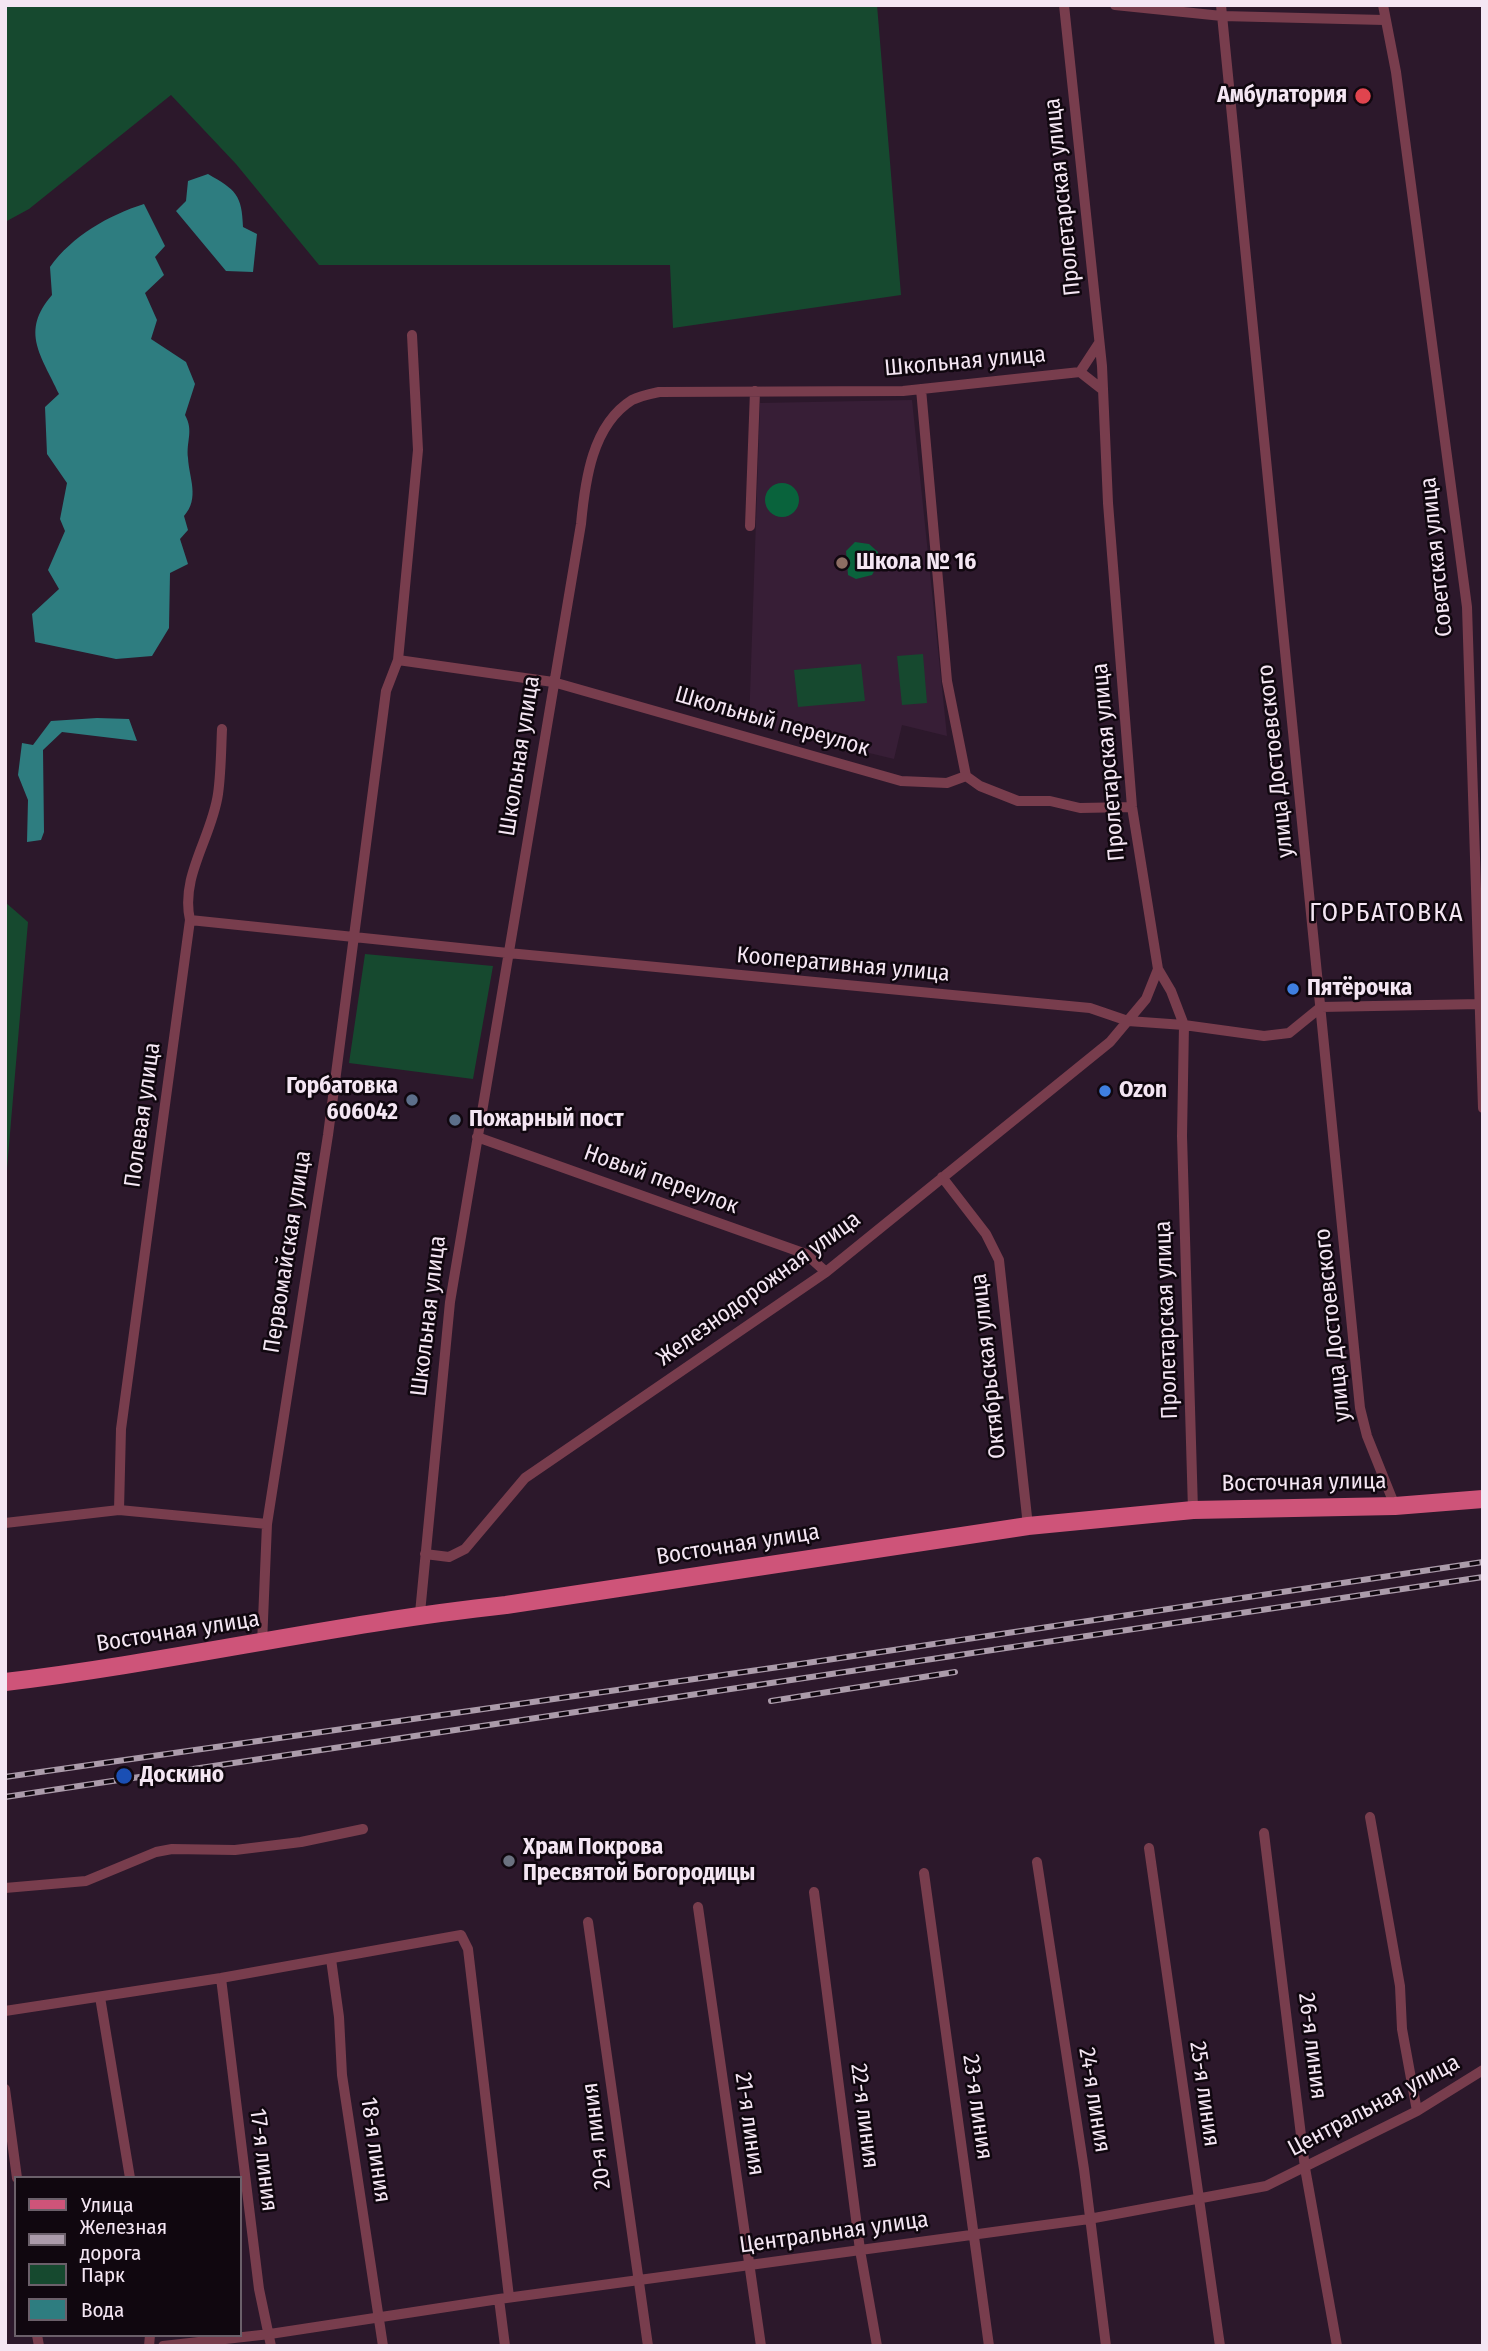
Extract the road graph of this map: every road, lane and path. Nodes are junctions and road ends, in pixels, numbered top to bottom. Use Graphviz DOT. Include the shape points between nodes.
graph roads {
  1 [pos="1064,5"];
  2 [pos="1115,5"];
  3 [pos="1383,5"];
  4 [pos="1221,10"];
  5 [pos="1384,20"];
  6 [pos="412,335"];
  7 [pos="1099,343"];
  8 [pos="1080,372"];
  9 [pos="921,389"];
  10 [pos="1103,390"];
  11 [pos="755,391"];
  12 [pos="750,526"];
  13 [pos="398,660"];
  14 [pos="553,681"];
  15 [pos="222,729"];
  16 [pos="966,776"];
  17 [pos="1132,807"];
  18 [pos="190,920"];
  19 [pos="355,936"];
  20 [pos="508,953"];
  21 [pos="1158,969"];
  22 [pos="1481,1004"];
  23 [pos="1321,1007"];
  24 [pos="1128,1021"];
  25 [pos="1184,1025"];
  26 [pos="1483,1108"];
  27 [pos="477,1137"];
  28 [pos="942,1177"];
  29 [pos="826,1272"];
  30 [pos="1483,1499"];
  31 [pos="1395,1506"];
  32 [pos="119,1510"];
  33 [pos="1193,1510"];
  34 [pos="5,1523"];
  35 [pos="267,1524"];
  36 [pos="1028,1526"];
  37 [pos="425,1554"];
  38 [pos="420,1613"];
  39 [pos="262,1644"];
  40 [pos="5,1682"];
  41 [pos="1370,1817"];
  42 [pos="363,1829"];
  43 [pos="1264,1833"];
  44 [pos="1149,1848"];
  45 [pos="1037,1862"];
  46 [pos="924,1873"];
  47 [pos="5,1888"];
  48 [pos="814,1892"];
  49 [pos="698,1907"];
  50 [pos="588,1922"];
  51 [pos="331,1959"];
  52 [pos="221,1978"];
  53 [pos="100,1997"];
  54 [pos="5,2011"];
  55 [pos="1483,2070"];
  56 [pos="5,2090"];
  57 [pos="1417,2111"];
  58 [pos="1305,2168"];
  59 [pos="17,2176"];
  60 [pos="130,2176"];
  61 [pos="1199,2197"];
  62 [pos="1089,2219"];
  63 [pos="974,2235"];
  64 [pos="860,2250"];
  65 [pos="748,2266"];
  66 [pos="637,2281"];
  67 [pos="504,2298"];
  68 [pos="378,2317"];
  69 [pos="271,2340"];
  70 [pos="163,2346"];
  71 [pos="383,2346"];
  72 [pos="505,2346"];
  73 [pos="648,2346"];
  74 [pos="761,2346"];
  75 [pos="877,2346"];
  76 [pos="989,2346"];
  77 [pos="1107,2346"];
  78 [pos="1220,2346"];
  79 [pos="1337,2346"];
  1 -- 7 [label="street, Пролетарская улица"];
  2 -- 4 [label="street"];
  3 -- 5 [label="street, Советская улица"];
  4 -- 5 [label="street"];
  4 -- 23 [label="street, улица Достоевского"];
  5 -- 22 [label="street, Советская улица" via="1396,72 1467,607"];
  6 -- 13 [label="street, Первомайская улица" via="418,450"];
  7 -- 8 [label="street, Школьная улица"];
  7 -- 10 [label="street, Пролетарская улица"];
  8 -- 9 [label="street, Школьная улица"];
  8 -- 10 [label="street"];
  9 -- 11 [label="street, Школьная улица"];
  9 -- 16 [label="street" via="947,681"];
  10 -- 17 [label="street, Пролетарская улица"];
  11 -- 12 [label="street"];
  11 -- 14 [label="street, Школьная улица" via="659,392 635,398 619,410 601,437 584,483"];
  13 -- 14 [label="street, Школьный переулок"];
  13 -- 19 [label="street, Первомайская улица" via="386,691"];
  14 -- 16 [label="street, Школьный переулок" via="901,781 947,783"];
  14 -- 20 [label="street, Школьная улица"];
  15 -- 18 [label="street, Полевая улица" via="218,796 189,886"];
  16 -- 17 [label="street" via="1018,801 1050,801 1080,808"];
  17 -- 21 [label="street, Пролетарская улица"];
  18 -- 19 [label="street, Кооперативная улица"];
  18 -- 32 [label="street, Полевая улица" via="121,1429"];
  19 -- 20 [label="street, Кооперативная улица"];
  19 -- 35 [label="street, Первомайская улица"];
  20 -- 24 [label="street, Кооперативная улица" via="1090,1008"];
  20 -- 27 [label="street, Школьная улица"];
  21 -- 24 [label="street, Железнодорожная улица" via="1146,999"];
  21 -- 25 [label="street, Пролетарская улица"];
  22 -- 23 [label="street"];
  22 -- 26 [label="street, Советская улица"];
  23 -- 25 [label="street, Кооперативная улица" via="1290,1033 1264,1036"];
  23 -- 31 [label="street, улица Достоевского" via="1360,1408"];
  24 -- 25 [label="street, Кооперативная улица"];
  24 -- 28 [label="street, Железнодорожная улица" via="1110,1041"];
  25 -- 33 [label="street, Пролетарская улица" via="1182,1136"];
  27 -- 29 [label="street, Новый переулок" via="806,1254"];
  27 -- 37 [label="street, Школьная улица" via="450,1302"];
  28 -- 29 [label="street, Железнодорожная улица"];
  28 -- 36 [label="street, Октябрьская улица" via="986,1234 999,1260"];
  29 -- 37 [label="street, Железнодорожная улица" via="525,1478 465,1549 449,1557"];
  30 -- 31 [label="main road, Восточная улица"];
  31 -- 33 [label="main road, Восточная улица"];
  32 -- 34 [label="street"];
  32 -- 35 [label="street"];
  33 -- 36 [label="main road, Восточная улица"];
  35 -- 39 [label="street, Первомайская улица"];
  36 -- 38 [label="main road, Восточная улица" via="506,1605"];
  37 -- 38 [label="street, Школьная улица"];
  38 -- 39 [label="main road, Восточная улица"];
  39 -- 40 [label="main road, Восточная улица"];
  41 -- 57 [label="street"];
  42 -- 47 [label="street" via="235,1850 172,1849 86,1881"];
  43 -- 58 [label="street, 26-я линия"];
  44 -- 61 [label="street, 25-я линия"];
  45 -- 62 [label="street, 24-я линия"];
  46 -- 63 [label="street, 23-я линия"];
  48 -- 64 [label="street, 22-я линия"];
  49 -- 65 [label="street, 21-я линия"];
  50 -- 66 [label="street, 20-я линия"];
  51 -- 52 [label="street"];
  51 -- 67 [label="street" via="461,1935 468,1948"];
  51 -- 68 [label="street, 18-я линия" via="342,2075"];
  52 -- 53 [label="street"];
  52 -- 69 [label="street, 17-я линия" via="259,2289"];
  53 -- 54 [label="street"];
  53 -- 60 [label="street"];
  55 -- 57 [label="street, Центральная улица"];
  56 -- 59 [label="street"];
  57 -- 58 [label="street, Центральная улица"];
  58 -- 61 [label="street, Центральная улица" via="1266,2186"];
  58 -- 79 [label="street, 26-я линия"];
  61 -- 62 [label="street, Центральная улица"];
  61 -- 78 [label="street, 25-я линия"];
  62 -- 63 [label="street, Центральная улица"];
  62 -- 77 [label="street, 24-я линия"];
  63 -- 64 [label="street, Центральная улица"];
  63 -- 76 [label="street, 23-я линия"];
  64 -- 65 [label="street, Центральная улица"];
  64 -- 75 [label="street, 22-я линия"];
  65 -- 66 [label="street, Центральная улица"];
  65 -- 74 [label="street, 21-я линия"];
  66 -- 67 [label="street, Центральная улица"];
  66 -- 73 [label="street, 20-я линия"];
  67 -- 68 [label="street, Центральная улица"];
  67 -- 72 [label="street"];
  68 -- 69 [label="street, Центральная улица"];
  68 -- 71 [label="street, 18-я линия"];
  69 -- 70 [label="street, Центральная улица"];
}
